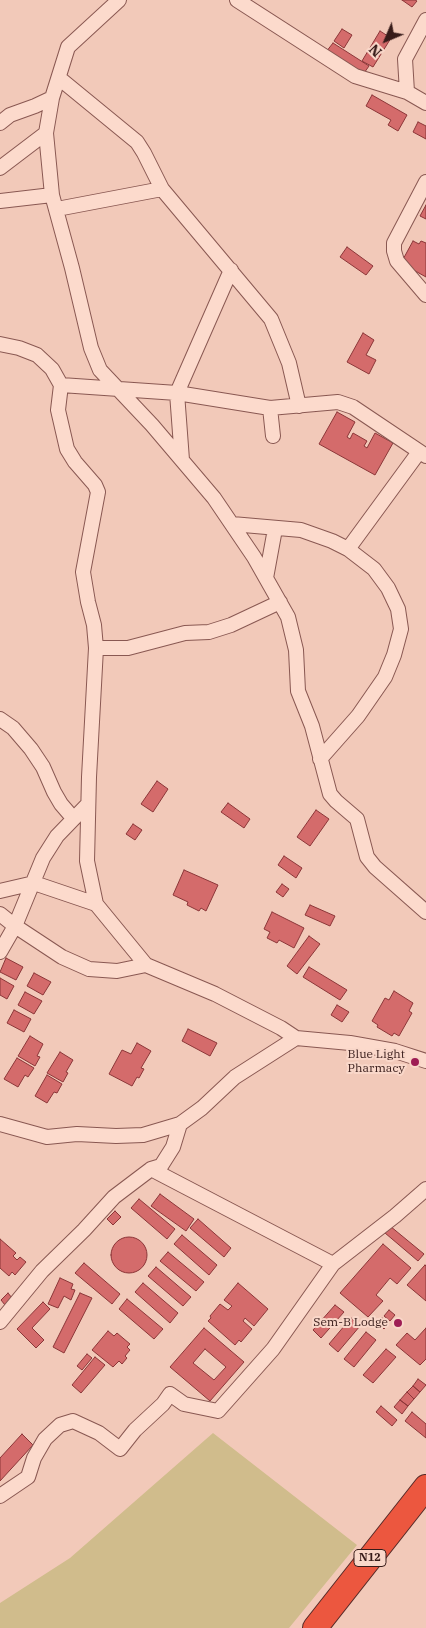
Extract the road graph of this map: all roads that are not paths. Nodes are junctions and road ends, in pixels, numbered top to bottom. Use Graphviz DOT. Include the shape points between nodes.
graph roads {
  1 [pos="119,0"];
  2 [pos="237,0"];
  3 [pos="426,20"];
  4 [pos="58,78"];
  5 [pos="407,92"];
  6 [pos="52,98"];
  7 [pos="426,103"];
  8 [pos="0,124"];
  9 [pos="46,133"];
  10 [pos="0,168"];
  11 [pos="426,182"];
  12 [pos="162,189"];
  13 [pos="52,195"];
  14 [pos="0,201"];
  15 [pos="57,209"];
  16 [pos="231,270"];
  17 [pos="426,295"];
  18 [pos="0,344"];
  19 [pos="61,385"];
  20 [pos="118,389"];
  21 [pos="177,393"];
  22 [pos="299,406"];
  23 [pos="270,408"];
  24 [pos="272,436"];
  25 [pos="422,454"];
  26 [pos="182,460"];
  27 [pos="232,524"];
  28 [pos="275,529"];
  29 [pos="348,548"];
  30 [pos="266,578"];
  31 [pos="280,602"];
  32 [pos="96,648"];
  33 [pos="0,719"];
  34 [pos="320,759"];
  35 [pos="87,805"];
  36 [pos="74,818"];
  37 [pos="34,883"];
  38 [pos="0,891"];
  39 [pos="96,904"];
  40 [pos="426,912"];
  41 [pos="0,914"];
  42 [pos="15,926"];
  43 [pos="0,952"];
  44 [pos="146,965"];
  45 [pos="296,1038"];
  46 [pos="426,1061"];
  47 [pos="0,1124"];
  48 [pos="180,1124"];
  49 [pos="150,1169"];
  50 [pos="426,1189"];
  51 [pos="333,1264"];
  52 [pos="0,1322"];
  53 [pos="426,1487"];
  54 [pos="0,1496"];
  55 [pos="315,1628"];
  1 -- 4 [label="street" via="68,47"];
  2 -- 5 [label="street" via="355,76"];
  3 -- 5 [label="street" via="405,59"];
  4 -- 6 [label="street"];
  4 -- 12 [label="street" via="137,142"];
  5 -- 7 [label="street"];
  6 -- 8 [label="street" via="10,115"];
  6 -- 9 [label="street"];
  9 -- 10 [label="street"];
  9 -- 13 [label="street"];
  11 -- 17 [label="street" via="394,243 397,261"];
  12 -- 15 [label="street"];
  12 -- 16 [label="street"];
  13 -- 14 [label="street"];
  13 -- 15 [label="street"];
  15 -- 20 [label="street" via="90,348 100,370"];
  16 -- 21 [label="street"];
  16 -- 22 [label="street" via="271,319 289,363"];
  18 -- 19 [label="street" via="37,355 52,369"];
  19 -- 20 [label="street"];
  19 -- 32 [label="street" via="58,410 67,449 98,492 83,572"];
  20 -- 21 [label="street"];
  20 -- 26 [label="street"];
  21 -- 23 [label="street"];
  21 -- 26 [label="street"];
  22 -- 23 [label="street"];
  22 -- 25 [label="street" via="338,402 353,407"];
  23 -- 24 [label="street"];
  25 -- 29 [label="street"];
  26 -- 27 [label="street"];
  27 -- 28 [label="street"];
  27 -- 30 [label="street"];
  28 -- 29 [label="street" via="300,530"];
  28 -- 30 [label="street"];
  29 -- 34 [label="street" via="374,569 388,588 398,609 401,629 386,677 358,716"];
  30 -- 31 [label="street"];
  31 -- 32 [label="street" via="208,632 185,633 128,648"];
  31 -- 34 [label="street" via="288,617 296,650 298,691 312,726"];
  32 -- 35 [label="street"];
  33 -- 36 [label="street" via="31,749 61,804"];
  34 -- 40 [label="street" via="330,794 357,819 367,857"];
  35 -- 36 [label="street"];
  35 -- 39 [label="street" via="87,861"];
  36 -- 37 [label="street" via="43,858"];
  37 -- 38 [label="street"];
  37 -- 39 [label="street"];
  37 -- 42 [label="street"];
  39 -- 44 [label="street"];
  41 -- 42 [label="street"];
  42 -- 43 [label="street"];
  42 -- 44 [label="street" via="62,957 89,969 117,971"];
  44 -- 45 [label="street" via="214,994"];
  45 -- 46 [label="street" via="350,1043 395,1051"];
  45 -- 48 [label="street" via="235,1077"];
  47 -- 48 [label="street" via="46,1137 143,1135"];
  48 -- 49 [label="street" via="161,1166"];
  49 -- 51 [label="street"];
  49 -- 52 [label="street" via="114,1197 42,1271"];
  50 -- 51 [label="street"];
  51 -- 54 [label="street" via="273,1349 218,1411 184,1404 170,1394 120,1448 99,1433 73,1421 60,1425 45,1439 28,1477"];
  53 -- 55 [label="highway, N12"];
}
